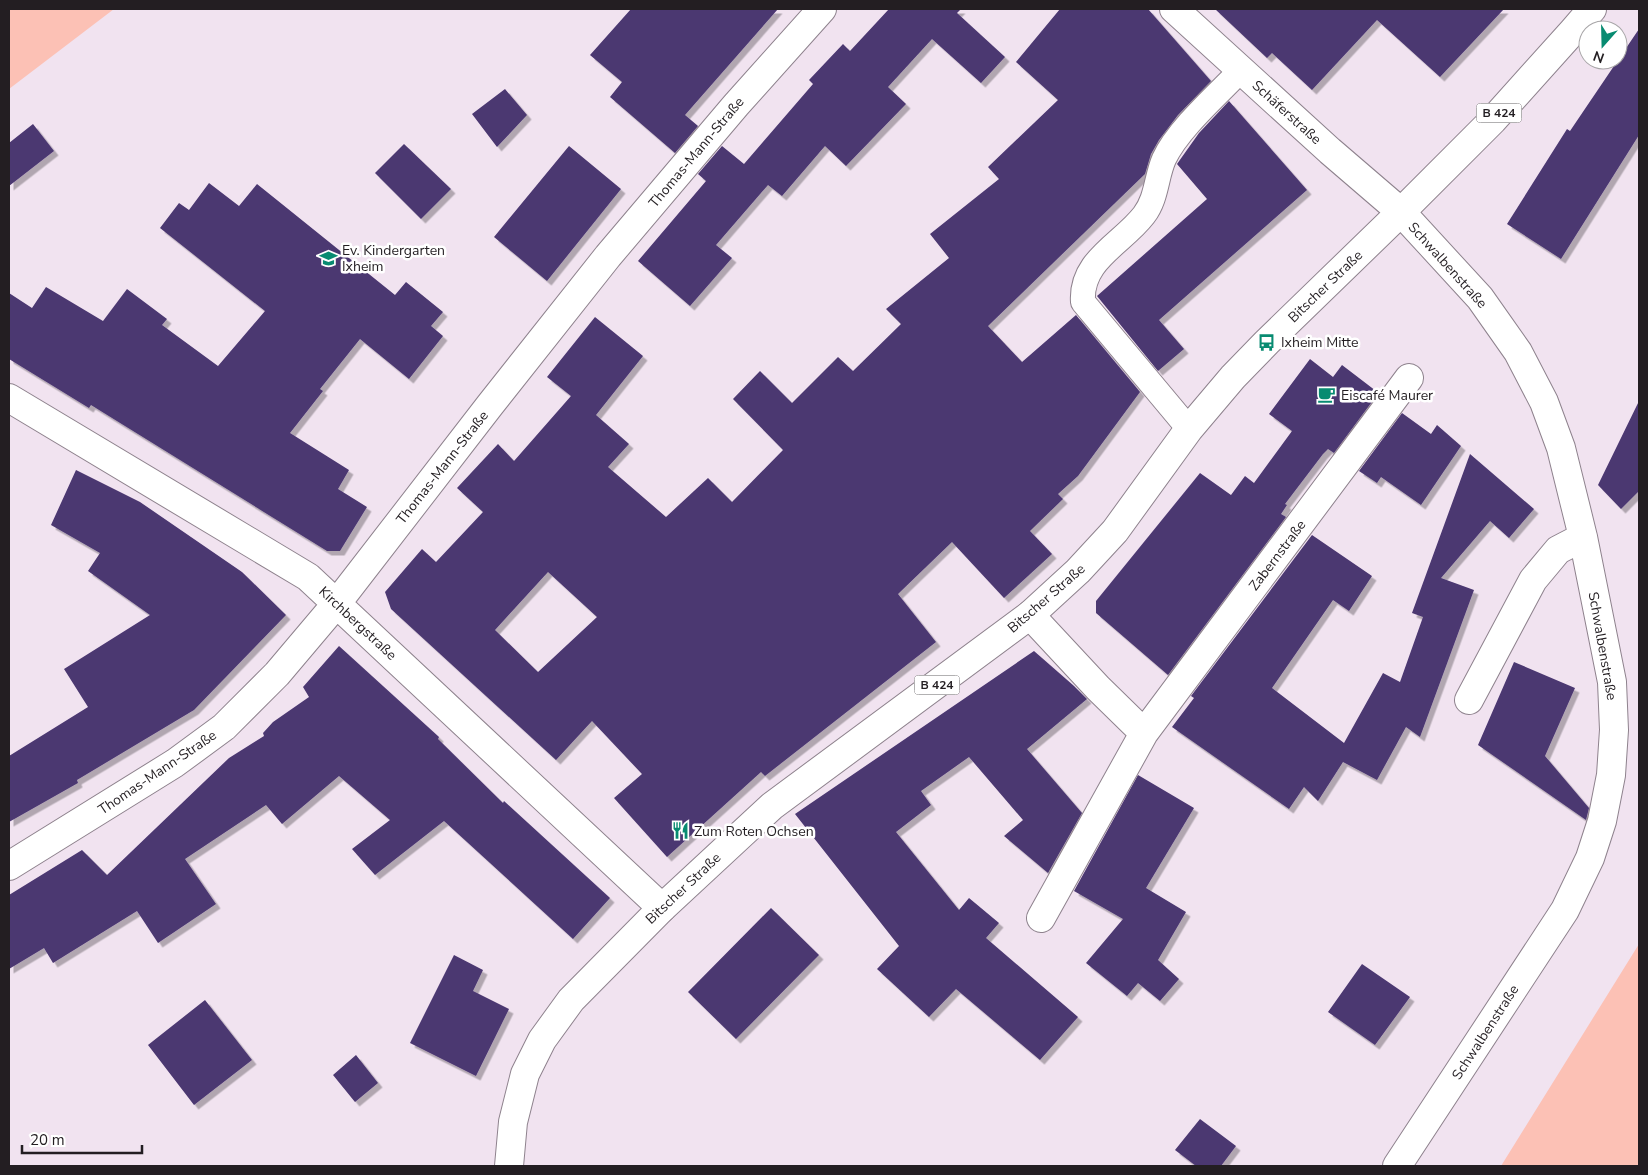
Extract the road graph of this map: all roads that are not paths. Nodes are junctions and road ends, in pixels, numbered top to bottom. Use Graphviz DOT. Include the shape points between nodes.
graph roads {
  1 [pos="822,9"];
  2 [pos="1174,9"];
  3 [pos="1592,9"];
  4 [pos="1241,70"];
  5 [pos="1401,212"];
  6 [pos="1409,378"];
  7 [pos="9,398"];
  8 [pos="1189,430"];
  9 [pos="1582,536"];
  10 [pos="337,604"];
  11 [pos="1030,616"];
  12 [pos="1469,700"];
  13 [pos="1144,733"];
  14 [pos="9,866"];
  15 [pos="662,908"];
  16 [pos="1041,918"];
  17 [pos="509,1166"];
  18 [pos="1397,1166"];
  1 -- 10 [label="street, Thomas-Mann-Straße" via="608,256"];
  2 -- 4 [label="street, Schäferstraße"];
  3 -- 5 [label="street, Bitscher Straße / B 424" via="1493,120"];
  4 -- 5 [label="street, Schäferstraße"];
  4 -- 8 [label="lane" via="1176,138 1164,160 1154,198 1144,215 1099,258 1085,279 1082,291 1083,302"];
  5 -- 8 [label="street, Bitscher Straße / B 424" via="1267,342"];
  5 -- 9 [label="street, Schwalbenstraße" via="1480,298 1518,352 1544,402 1561,448"];
  6 -- 13 [label="street, Zabernstraße"];
  7 -- 10 [label="street, Kirchbergstraße" via="308,577"];
  8 -- 11 [label="street, Bitscher Straße / B 424" via="1115,531"];
  9 -- 12 [label="street" via="1558,550 1533,580"];
  9 -- 18 [label="street, Schwalbenstraße" via="1612,682 1614,730 1611,775 1602,821 1590,858 1564,910"];
  10 -- 14 [label="street, Thomas-Mann-Straße" via="277,674 224,727 175,763"];
  10 -- 15 [label="street, Kirchbergstraße"];
  11 -- 13 [label="street"];
  11 -- 15 [label="street, Bitscher Straße / B 424" via="772,806"];
  13 -- 16 [label="street, Zabernstraße"];
  15 -- 17 [label="street, Bitscher Straße / B 424" via="571,1000 542,1040 525,1074 513,1122"];
}
